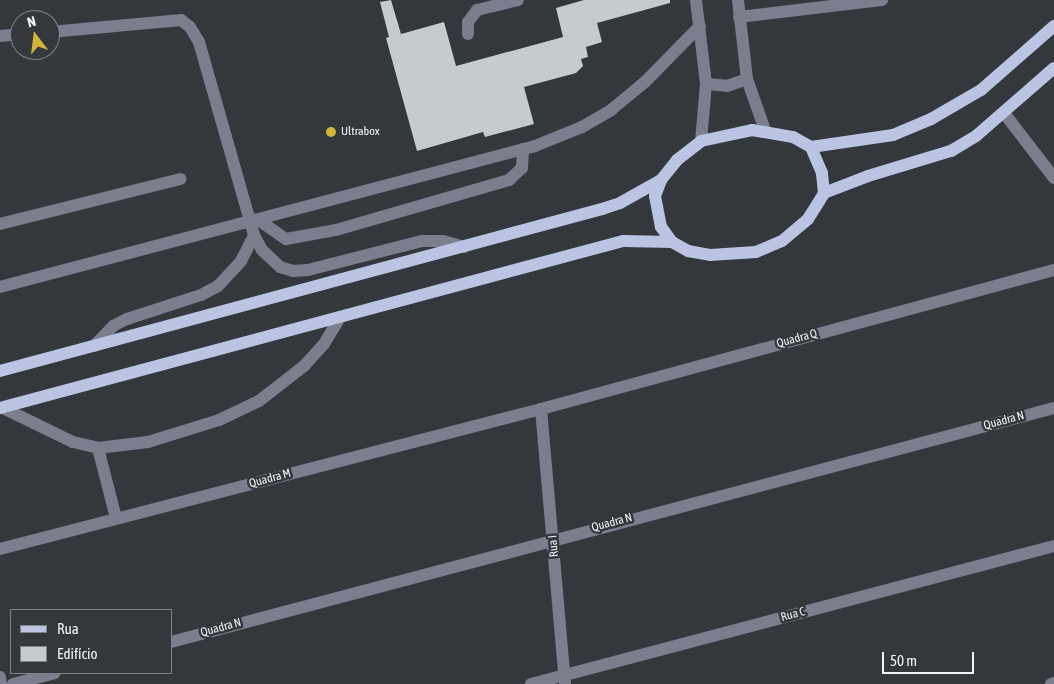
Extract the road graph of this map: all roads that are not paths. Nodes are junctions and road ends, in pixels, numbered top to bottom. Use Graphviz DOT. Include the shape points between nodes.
graph roads {
  1 [pos="518,0"];
  2 [pos="696,0"];
  3 [pos="738,0"];
  4 [pos="874,0"];
  5 [pos="739,18"];
  6 [pos="700,26"];
  7 [pos="1054,26"];
  8 [pos="60,31"];
  9 [pos="468,34"];
  10 [pos="1054,68"];
  11 [pos="747,79"];
  12 [pos="706,84"];
  13 [pos="1004,113"];
  14 [pos="765,130"];
  15 [pos="701,141"];
  16 [pos="811,147"];
  17 [pos="523,150"];
  18 [pos="1054,178"];
  19 [pos="180,179"];
  20 [pos="661,180"];
  21 [pos="824,193"];
  22 [pos="0,224"];
  23 [pos="255,227"];
  24 [pos="672,242"];
  25 [pos="464,247"];
  26 [pos="1054,270"];
  27 [pos="0,287"];
  28 [pos="340,317"];
  29 [pos="94,346"];
  30 [pos="0,371"];
  31 [pos="1,408"];
  32 [pos="541,408"];
  33 [pos="1054,408"];
  34 [pos="98,448"];
  35 [pos="116,518"];
  36 [pos="553,539"];
  37 [pos="1054,546"];
  38 [pos="0,549"];
  39 [pos="172,642"];
  40 [pos="51,674"];
  41 [pos="0,676"];
  42 [pos="564,680"];
  43 [pos="0,684"];
  44 [pos="14,684"];
  45 [pos="531,684"];
  1 -- 9 [label="street" via="477,10 468,22"];
  2 -- 6 [label="street"];
  3 -- 5 [label="street"];
  4 -- 5 [label="street"];
  5 -- 11 [label="street"];
  6 -- 12 [label="street"];
  6 -- 17 [label="street" via="646,81 611,110 582,126"];
  7 -- 16 [label="main road" via="981,90 931,119 893,135"];
  8 -- 23 [label="street" via="181,20 190,27 199,42"];
  10 -- 13 [label="main road"];
  11 -- 12 [label="street" via="727,86"];
  11 -- 14 [label="street"];
  12 -- 15 [label="street"];
  13 -- 18 [label="street"];
  13 -- 21 [label="main road" via="951,151"];
  14 -- 15 [label="main road" via="738,131"];
  14 -- 16 [label="main road" via="793,137"];
  15 -- 20 [label="main road" via="677,160"];
  16 -- 21 [label="main road" via="822,173"];
  17 -- 23 [label="street"];
  17 -- 23 [label="street" via="522,168 509,180 336,230 286,239"];
  19 -- 22 [label="street"];
  20 -- 24 [label="main road" via="655,196 656,211 661,227"];
  20 -- 25 [label="main road" via="620,203"];
  21 -- 24 [label="main road" via="808,219 782,241 756,252 710,255 688,251"];
  23 -- 25 [label="street" via="270,260 293,271 422,241 443,241"];
  23 -- 27 [label="street"];
  23 -- 29 [label="street" via="240,261 218,286 201,295 126,319 113,326"];
  24 -- 28 [label="main road" via="623,241"];
  25 -- 29 [label="main road"];
  26 -- 32 [label="street, Quadra Q"];
  28 -- 31 [label="main road"];
  28 -- 34 [label="street" via="324,344 304,366 259,401 190,430 124,447"];
  29 -- 30 [label="main road"];
  31 -- 34 [label="street" via="73,442"];
  32 -- 35 [label="street, Quadra M"];
  32 -- 36 [label="street, Rua I"];
  33 -- 36 [label="street, Quadra N"];
  34 -- 35 [label="street"];
  35 -- 38 [label="street, Quadra M"];
  36 -- 39 [label="street, Quadra N"];
  36 -- 42 [label="street, Rua I"];
  37 -- 42 [label="street, Rua C"];
  40 -- 44 [label="street"];
  41 -- 43 [label="street"];
  42 -- 45 [label="street, Rua C"];
}
